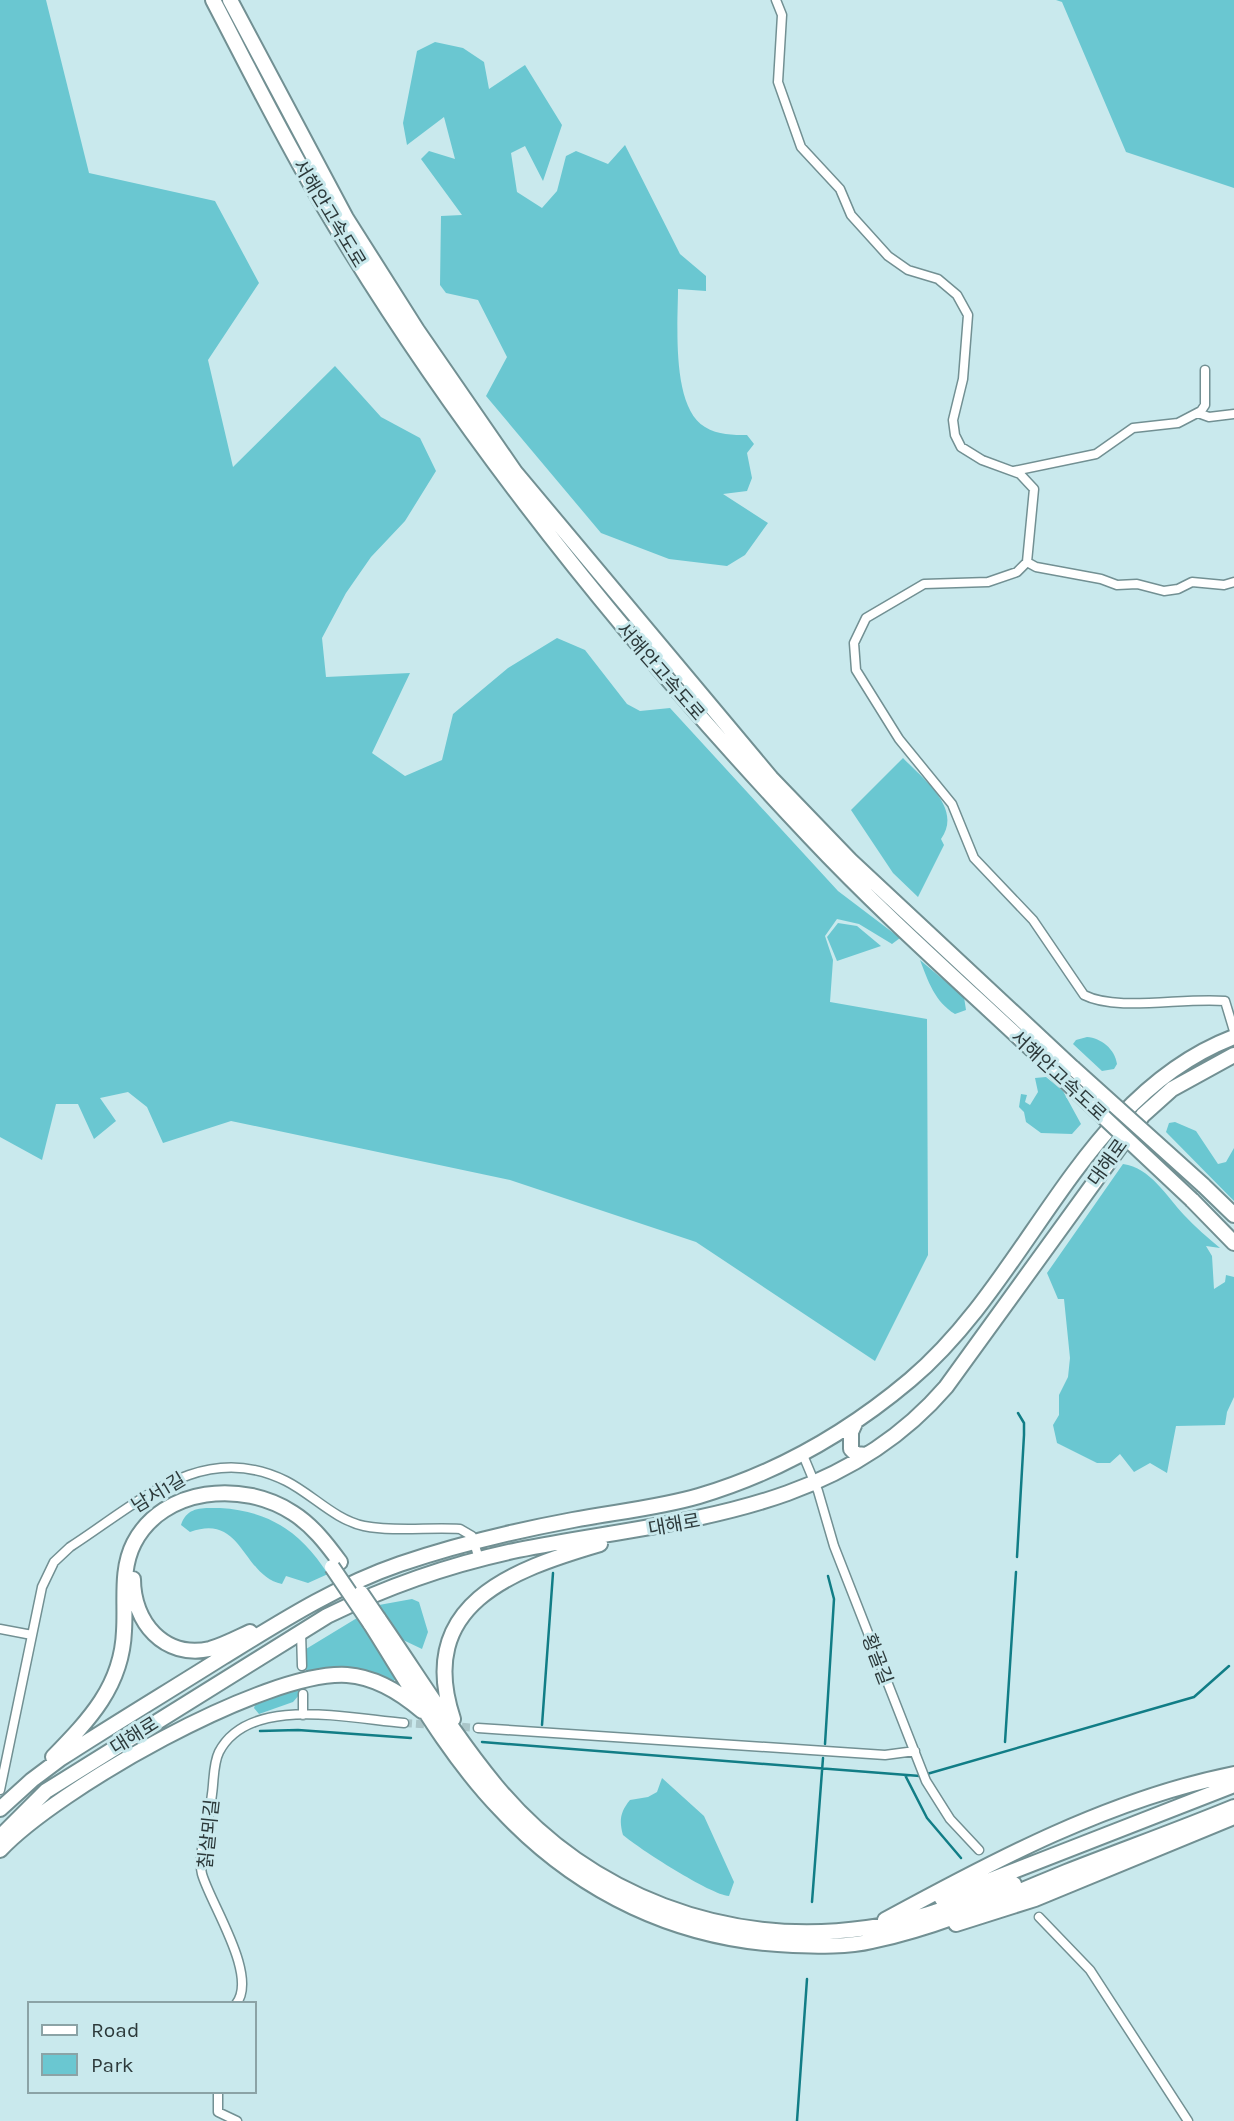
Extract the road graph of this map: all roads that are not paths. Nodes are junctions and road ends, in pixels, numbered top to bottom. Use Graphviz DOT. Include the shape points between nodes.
graph roads {
  1 [pos="213,0"];
  2 [pos="230,0"];
  3 [pos="776,0"];
  4 [pos="1205,370"];
  5 [pos="1199,413"];
  6 [pos="1234,414"];
  7 [pos="1014,471"];
  8 [pos="1027,562"];
  9 [pos="1234,582"];
  10 [pos="1234,1031"];
  11 [pos="1234,1037"];
  12 [pos="1234,1055"];
  13 [pos="1067,1072"];
  14 [pos="1234,1215"];
  15 [pos="1234,1243"];
  16 [pos="857,1420"];
  17 [pos="803,1455"];
  18 [pos="866,1455"];
  19 [pos="739,1483"];
  20 [pos="815,1483"];
  21 [pos="752,1507"];
  22 [pos="660,1526"];
  23 [pos="474,1541"];
  24 [pos="479,1559"];
  25 [pos="336,1564"];
  26 [pos="302,1608"];
  27 [pos="374,1621"];
  28 [pos="0,1629"];
  29 [pos="301,1632"];
  30 [pos="31,1637"];
  31 [pos="302,1666"];
  32 [pos="303,1694"];
  33 [pos="303,1715"];
  34 [pos="404,1723"];
  35 [pos="436,1724"];
  36 [pos="478,1728"];
  37 [pos="458,1734"];
  38 [pos="915,1751"];
  39 [pos="1234,1774"];
  40 [pos="1234,1785"];
  41 [pos="22,1788"];
  42 [pos="0,1790"];
  43 [pos="1234,1798"];
  44 [pos="1234,1807"];
  45 [pos="0,1809"];
  46 [pos="1234,1817"];
  47 [pos="0,1837"];
  48 [pos="0,1850"];
  49 [pos="979,1850"];
  50 [pos="1039,1917"];
  51 [pos="871,1935"];
  52 [pos="237,2002"];
  53 [pos="218,2093"];
  54 [pos="237,2121"];
  55 [pos="1188,2121"];
  1 -- 13 [label="highway, 서해안고속도로" via="320,202 459,414 587,584 813,840"];
  2 -- 13 [label="highway, 서해안고속도로" via="346,218 416,330 515,472 780,787"];
  3 -- 7 [label="street" via="782,15 778,82 802,147 840,189 851,215 887,256 899,266 949,287 965,306 963,379 953,420 955,435 961,447 982,460"];
  4 -- 5 [label="street" via="1207,398"];
  5 -- 6 [label="street" via="1209,417"];
  5 -- 7 [label="street" via="1178,423 1133,428 1096,454"];
  7 -- 8 [label="street" via="1034,489"];
  8 -- 9 [label="street" via="1116,585 1137,584 1164,591 1192,582"];
  8 -- 10 [label="street" via="1017,572 988,582 924,584 866,618 854,643 856,670 899,739 953,804 974,858 1033,920 1084,995 1113,1003 1225,1001"];
  11 -- 16 [label="highway, 대해로" via="1165,1074 1132,1102 966,1324 909,1381"];
  12 -- 18 [label="highway, 대해로" via="1172,1089 1143,1115 946,1387 918,1417"];
  13 -- 14 [label="highway, 서해안고속도로, bridge"];
  13 -- 15 [label="highway, 서해안고속도로, bridge"];
  16 -- 17 [label="highway, 대해로"];
  16 -- 18 [label="highway" via="850,1443 856,1454"];
  17 -- 19 [label="highway, 대해로"];
  17 -- 20 [label="street, 황골길"];
  18 -- 20 [label="highway, 대해로"];
  19 -- 21 [label="highway" via="753,1492"];
  19 -- 23 [label="highway, 대해로" via="663,1505"];
  20 -- 21 [label="highway, 대해로"];
  20 -- 38 [label="street, 황골길" via="834,1546"];
  21 -- 22 [label="highway, 대해로"];
  22 -- 24 [label="highway, 대해로"];
  22 -- 37 [label="highway" via="529,1567 478,1597 453,1629 446,1656 445,1687"];
  23 -- 24 [label="street"];
  23 -- 26 [label="highway, 대해로" via="398,1564"];
  23 -- 30 [label="street, 남서1길" via="460,1529 362,1525 274,1475 234,1465 210,1467 169,1484 61,1554 42,1587"];
  24 -- 29 [label="highway, 대해로" via="369,1596"];
  25 -- 26 [label="highway" via="285,1517 253,1503 229,1500 205,1502 172,1514 148,1536 136,1561 134,1592 142,1620 163,1642 179,1649 220,1645"];
  25 -- 27 [label="highway, bridge"];
  25 -- 41 [label="highway" via="302,1520 259,1498 212,1494 161,1511 140,1532 128,1558 124,1643 106,1697"];
  26 -- 41 [label="highway, 대해로" via="82,1745"];
  27 -- 35 [label="highway"];
  27 -- 37 [label="highway"];
  28 -- 30 [label="street"];
  29 -- 31 [label="street"];
  29 -- 47 [label="highway, 대해로" via="46,1791"];
  30 -- 42 [label="street, 남서1길"];
  32 -- 33 [label="street"];
  33 -- 34 [label="street, 칡살뫼길"];
  33 -- 52 [label="street, 칡살뫼길" via="274,1716 246,1726 224,1745 216,1762 201,1867 231,1937 242,1987"];
  35 -- 48 [label="highway" via="406,1698 372,1681 339,1675 308,1679 211,1716 146,1748 45,1811"];
  35 -- 51 [label="highway" via="517,1828 603,1893 680,1927 732,1940 811,1946"];
  36 -- 38 [label="street" via="885,1755"];
  37 -- 51 [label="highway" via="498,1788 548,1840 622,1889 685,1915 736,1926"];
  38 -- 49 [label="street, 황골길" via="926,1781 950,1819"];
  39 -- 51 [label="highway" via="1182,1785 1041,1840"];
  40 -- 51 [label="highway" via="1104,1833"];
  41 -- 45 [label="highway, 대해로"];
  43 -- 51 [label="highway"];
  44 -- 51 [label="highway" via="998,1900"];
  46 -- 51 [label="highway" via="1012,1907 909,1937"];
  50 -- 55 [label="street" via="1090,1970"];
  53 -- 54 [label="street" via="218,2112"];
}
